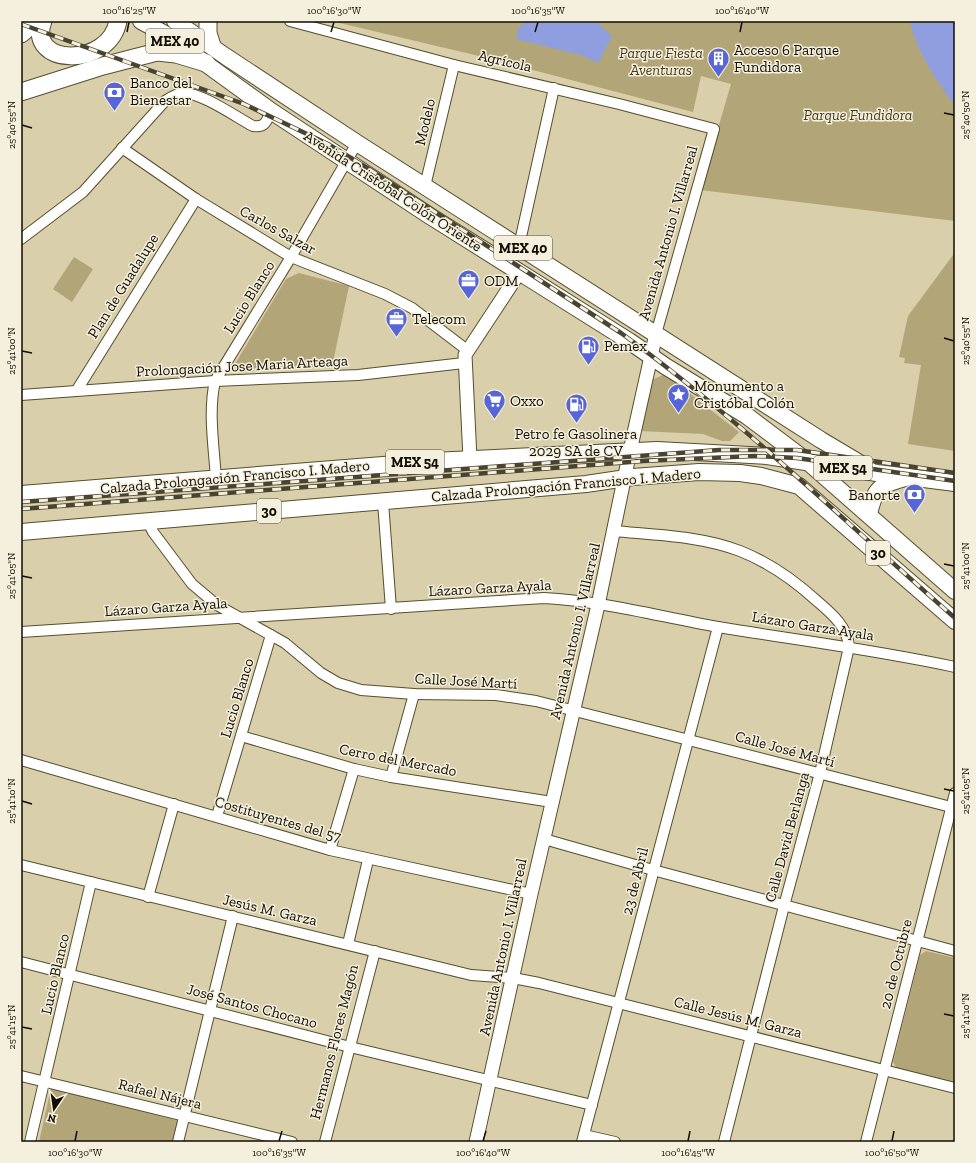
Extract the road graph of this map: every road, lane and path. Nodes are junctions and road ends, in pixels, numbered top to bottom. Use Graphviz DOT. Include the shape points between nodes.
graph roads {
  1 [pos="36,21"];
  2 [pos="43,21"];
  3 [pos="118,21"];
  4 [pos="141,21"];
  5 [pos="175,21"];
  6 [pos="208,21"];
  7 [pos="290,21"];
  8 [pos="21,34"];
  9 [pos="212,46"];
  10 [pos="206,63"];
  11 [pos="454,65"];
  12 [pos="554,88"];
  13 [pos="21,92"];
  14 [pos="271,111"];
  15 [pos="714,129"];
  16 [pos="357,143"];
  17 [pos="122,148"];
  18 [pos="348,162"];
  19 [pos="425,186"];
  20 [pos="196,199"];
  21 [pos="21,239"];
  22 [pos="519,246"];
  23 [pos="291,257"];
  24 [pos="519,273"];
  25 [pos="656,334"];
  26 [pos="467,350"];
  27 [pos="651,357"];
  28 [pos="464,363"];
  29 [pos="215,381"];
  30 [pos="77,390"];
  31 [pos="21,395"];
  32 [pos="630,451"];
  33 [pos="470,459"];
  34 [pos="808,462"];
  35 [pos="877,473"];
  36 [pos="909,477"];
  37 [pos="216,479"];
  38 [pos="623,479"];
  39 [pos="954,482"];
  40 [pos="21,494"];
  41 [pos="382,502"];
  42 [pos="869,514"];
  43 [pos="147,520"];
  44 [pos="614,531"];
  45 [pos="21,532"];
  46 [pos="955,591"];
  47 [pos="598,605"];
  48 [pos="391,609"];
  49 [pos="241,617"];
  50 [pos="955,621"];
  51 [pos="718,627"];
  52 [pos="21,632"];
  53 [pos="271,635"];
  54 [pos="849,647"];
  55 [pos="955,667"];
  56 [pos="414,694"];
  57 [pos="573,710"];
  58 [pos="241,736"];
  59 [pos="688,739"];
  60 [pos="21,760"];
  61 [pos="354,769"];
  62 [pos="820,773"];
  63 [pos="391,777"];
  64 [pos="955,793"];
  65 [pos="552,802"];
  66 [pos="174,804"];
  67 [pos="953,808"];
  68 [pos="217,816"];
  69 [pos="544,839"];
  70 [pos="330,850"];
  71 [pos="368,860"];
  72 [pos="21,864"];
  73 [pos="653,870"];
  74 [pos="91,882"];
  75 [pos="531,894"];
  76 [pos="148,897"];
  77 [pos="784,906"];
  78 [pos="233,916"];
  79 [pos="917,942"];
  80 [pos="348,944"];
  81 [pos="375,951"];
  82 [pos="955,951"];
  83 [pos="21,962"];
  84 [pos="70,974"];
  85 [pos="513,978"];
  86 [pos="620,1002"];
  87 [pos="210,1011"];
  88 [pos="751,1037"];
  89 [pos="350,1047"];
  90 [pos="884,1070"];
  91 [pos="21,1076"];
  92 [pos="44,1081"];
  93 [pos="490,1082"];
  94 [pos="955,1088"];
  95 [pos="592,1105"];
  96 [pos="184,1116"];
  97 [pos="583,1138"];
  98 [pos="30,1142"];
  99 [pos="178,1142"];
  100 [pos="292,1142"];
  101 [pos="325,1142"];
  102 [pos="476,1142"];
  103 [pos="615,1142"];
  104 [pos="724,1142"];
  105 [pos="866,1142"];
  1 -- 8 [label="highway"];
  2 -- 3 [label="highway" via="40,31 46,46 56,54 72,57 87,54 101,47 112,36"];
  4 -- 10 [label="main road, Avenida Cristóbal Colón Oriente / MEX 40" via="165,34"];
  5 -- 9 [label="main road, Avenida Cristóbal Colón Oriente / MEX 40"];
  6 -- 9 [label="highway"];
  7 -- 11 [label="street, Agrícola"];
  9 -- 16 [label="main road, Avenida Cristóbal Colón Oriente / MEX 40"];
  10 -- 13 [label="highway" via="168,52 150,53"];
  10 -- 14 [label="main road, Avenida Cristóbal Colón Oriente / MEX 40" via="227,81"];
  11 -- 12 [label="street, Agrícola"];
  11 -- 19 [label="street, Modelo"];
  12 -- 15 [label="street, Agrícola"];
  12 -- 22 [label="street"];
  14 -- 17 [label="street" via="266,124 253,126 202,99 182,93 165,101"];
  14 -- 18 [label="main road, Avenida Cristóbal Colón Oriente / MEX 40"];
  15 -- 25 [label="street, Avenida Antonio I. Villarreal"];
  16 -- 18 [label="street, Lucio Blanco"];
  16 -- 19 [label="main road, Avenida Cristóbal Colón Oriente / MEX 40"];
  17 -- 20 [label="street, Carlos Salzar"];
  17 -- 21 [label="street" via="83,192"];
  18 -- 23 [label="street, Lucio Blanco"];
  18 -- 24 [label="main road, Avenida Cristóbal Colón Oriente / MEX 40"];
  19 -- 22 [label="main road, Avenida Cristóbal Colón Oriente / MEX 40"];
  20 -- 23 [label="street, Carlos Salzar"];
  20 -- 30 [label="street, Plan de Guadalupe"];
  22 -- 25 [label="main road, Avenida Cristóbal Colón Oriente / MEX 40"];
  23 -- 26 [label="street, Carlos Salzar" via="385,294 412,308"];
  23 -- 29 [label="street, Lucio Blanco"];
  24 -- 26 [label="street"];
  24 -- 27 [label="main road, Avenida Cristóbal Colón Oriente / MEX 40"];
  25 -- 27 [label="street, Avenida Antonio I. Villarreal"];
  25 -- 35 [label="main road, Avenida Cristóbal Colón Oriente / MEX 40"];
  26 -- 28 [label="street"];
  27 -- 32 [label="street, Avenida Antonio I. Villarreal"];
  27 -- 34 [label="main road, Avenida Cristóbal Colón Oriente / MEX 40" via="747,416"];
  28 -- 29 [label="street, Prolongación Jose Maria Arteaga" via="358,375"];
  28 -- 33 [label="street"];
  29 -- 30 [label="street, Prolongación Jose Maria Arteaga"];
  29 -- 37 [label="street, Lucio Blanco" via="212,408"];
  30 -- 31 [label="street, Prolongación Jose Maria Arteaga"];
  32 -- 33 [label="main road, Calzada Prolongación Francisco I. Madero / MEX 54"];
  32 -- 34 [label="main road, Calzada Prolongación Francisco I. Madero / MEX 54" via="690,451 767,456"];
  32 -- 38 [label="street, Avenida Antonio I. Villarreal"];
  33 -- 37 [label="main road, Calzada Prolongación Francisco I. Madero / MEX 54"];
  34 -- 35 [label="main road, MEX 54"];
  34 -- 42 [label="main road, 30"];
  35 -- 36 [label="main road, MEX 54"];
  36 -- 39 [label="main road, MEX 54"];
  36 -- 42 [label="main road" via="886,484 878,490"];
  37 -- 40 [label="main road, Calzada Prolongación Francisco I. Madero / MEX 54"];
  38 -- 41 [label="main road, Calzada Prolongación Francisco I. Madero / 30"];
  38 -- 44 [label="street, Avenida Antonio I. Villarreal"];
  38 -- 50 [label="main road, Calzada Prolongación Francisco I. Madero / 30" via="699,472 740,473 799,486"];
  41 -- 43 [label="main road, Calzada Prolongación Francisco I. Madero / 30"];
  41 -- 48 [label="street"];
  42 -- 46 [label="main road, 30"];
  43 -- 45 [label="main road, Calzada Prolongación Francisco I. Madero / 30"];
  43 -- 49 [label="street, Calle José Martí" via="192,584 217,605"];
  44 -- 47 [label="street, Avenida Antonio I. Villarreal"];
  44 -- 54 [label="street" via="706,541 741,551 773,568 828,610 849,638"];
  47 -- 48 [label="street, Lázaro Garza Ayala" via="558,599 527,598"];
  47 -- 51 [label="street, Lázaro Garza Ayala"];
  47 -- 57 [label="street, Avenida Antonio I. Villarreal"];
  48 -- 49 [label="street, Lázaro Garza Ayala"];
  49 -- 52 [label="street, Lázaro Garza Ayala"];
  49 -- 53 [label="street, Calle José Martí"];
  51 -- 54 [label="street, Lázaro Garza Ayala"];
  51 -- 59 [label="street, 23 de Abril"];
  53 -- 56 [label="street, Calle José Martí" via="338,683 361,690"];
  53 -- 58 [label="street, Lucio Blanco"];
  54 -- 55 [label="street, Lázaro Garza Ayala"];
  54 -- 62 [label="street, Calle David Berlanga"];
  56 -- 57 [label="street, Calle José Martí" via="510,696"];
  56 -- 63 [label="street"];
  57 -- 59 [label="street, Calle José Martí"];
  57 -- 65 [label="street, Avenida Antonio I. Villarreal"];
  58 -- 61 [label="street, Cerro del Mercado"];
  58 -- 68 [label="street, Lucio Blanco"];
  59 -- 62 [label="street, Calle José Martí"];
  59 -- 73 [label="street, 23 de Abril"];
  60 -- 66 [label="street, Costituyentes del 57"];
  61 -- 63 [label="street, Cerro del Mercado"];
  61 -- 70 [label="street"];
  62 -- 67 [label="street, Calle José Martí"];
  62 -- 77 [label="street, Calle David Berlanga"];
  63 -- 65 [label="street, Cerro del Mercado"];
  64 -- 67 [label="street, 20 de Octubre"];
  65 -- 69 [label="street, Avenida Antonio I. Villarreal"];
  66 -- 68 [label="street, Costituyentes del 57"];
  66 -- 76 [label="street"];
  67 -- 79 [label="street, 20 de Octubre"];
  68 -- 70 [label="street, Costituyentes del 57"];
  69 -- 73 [label="street"];
  69 -- 75 [label="street, Avenida Antonio I. Villarreal"];
  70 -- 71 [label="street, Costituyentes del 57"];
  71 -- 75 [label="street, Costituyentes del 57"];
  71 -- 80 [label="street, Hermanos Flores Magón"];
  72 -- 74 [label="street, Jesús M. Garza"];
  73 -- 77 [label="street"];
  73 -- 86 [label="street, 23 de Abril"];
  74 -- 76 [label="street, Jesús M. Garza"];
  74 -- 84 [label="street, Lucio Blanco"];
  75 -- 85 [label="street, Avenida Antonio I. Villarreal"];
  76 -- 78 [label="street, Jesús M. Garza"];
  77 -- 79 [label="street"];
  77 -- 88 [label="street, Calle David Berlanga"];
  78 -- 80 [label="street, Jesús M. Garza"];
  78 -- 87 [label="street"];
  79 -- 82 [label="street"];
  79 -- 90 [label="street, 20 de Octubre"];
  80 -- 81 [label="street, Jesús M. Garza"];
  81 -- 85 [label="street, Jesús M. Garza" via="471,975"];
  81 -- 89 [label="street, Hermanos Flores Magón"];
  83 -- 84 [label="street, José Santos Chocano"];
  84 -- 87 [label="street, José Santos Chocano"];
  84 -- 92 [label="street, Lucio Blanco"];
  85 -- 86 [label="street, Calle Jesús M. Garza"];
  85 -- 93 [label="street, Avenida Antonio I. Villarreal"];
  86 -- 88 [label="street, Calle Jesús M. Garza"];
  86 -- 95 [label="street, 23 de Abril"];
  87 -- 89 [label="street, José Santos Chocano"];
  87 -- 96 [label="street"];
  88 -- 90 [label="street, Calle Jesús M. Garza"];
  88 -- 104 [label="street, Calle David Berlanga"];
  89 -- 93 [label="street, José Santos Chocano"];
  89 -- 101 [label="street, Hermanos Flores Magón"];
  90 -- 94 [label="street, Calle Jesús M. Garza"];
  90 -- 105 [label="street, 20 de Octubre"];
  91 -- 92 [label="street, Rafael Nájera"];
  92 -- 96 [label="street, Rafael Nájera"];
  92 -- 98 [label="street, Lucio Blanco"];
  93 -- 95 [label="street, José Santos Chocano"];
  93 -- 102 [label="street, Avenida Antonio I. Villarreal"];
  95 -- 97 [label="street, 23 de Abril"];
  96 -- 99 [label="street"];
  96 -- 100 [label="street, Rafael Nájera"];
  97 -- 103 [label="street"];
}
